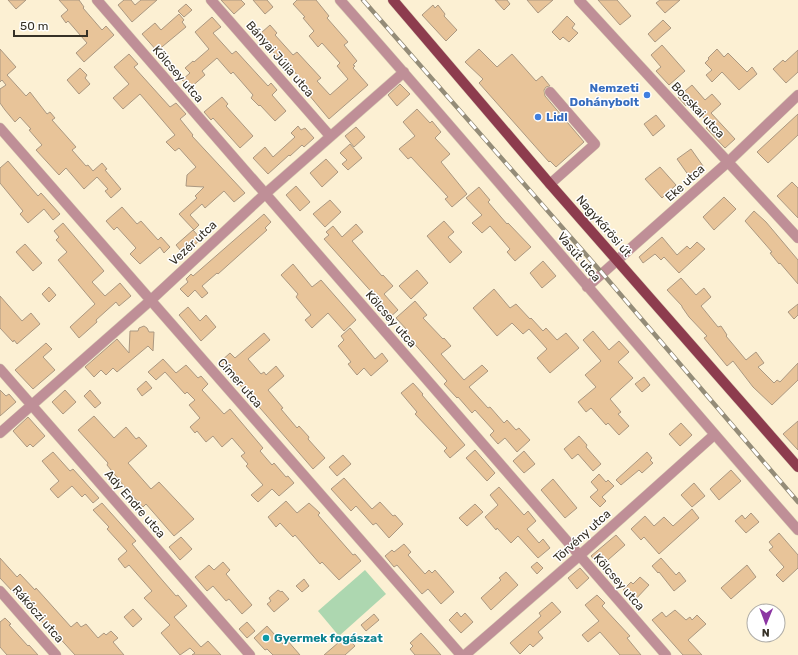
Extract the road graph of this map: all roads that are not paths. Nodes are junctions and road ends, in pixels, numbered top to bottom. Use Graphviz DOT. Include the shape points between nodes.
graph roads {
  1 [pos="97,0"];
  2 [pos="211,0"];
  3 [pos="340,0"];
  4 [pos="393,0"];
  5 [pos="579,0"];
  6 [pos="404,72"];
  7 [pos="550,92"];
  8 [pos="798,95"];
  9 [pos="0,128"];
  10 [pos="330,136"];
  11 [pos="728,162"];
  12 [pos="550,184"];
  13 [pos="265,194"];
  14 [pos="798,238"];
  15 [pos="618,261"];
  16 [pos="587,287"];
  17 [pos="151,300"];
  18 [pos="0,369"];
  19 [pos="31,405"];
  20 [pos="0,433"];
  21 [pos="714,435"];
  22 [pos="798,467"];
  23 [pos="798,530"];
  24 [pos="579,556"];
  25 [pos="0,591"];
  26 [pos="56,655"];
  27 [pos="250,655"];
  28 [pos="461,655"];
  29 [pos="465,655"];
  30 [pos="666,655"];
  1 -- 13 [label="street, Kölcsey utca"];
  2 -- 10 [label="street, Bányai Júlia utca"];
  3 -- 6 [label="street, Vasút utca"];
  4 -- 12 [label="main road, Nagykőrösi út"];
  5 -- 11 [label="street, Bocskai utca"];
  6 -- 10 [label="street, Vezér utca"];
  6 -- 16 [label="street, Vasút utca"];
  7 -- 12 [label="street" via="595,144"];
  8 -- 11 [label="street, Eke utca"];
  9 -- 17 [label="street, Címer utca"];
  10 -- 13 [label="street, Vezér utca"];
  11 -- 14 [label="street, Bocskai utca"];
  11 -- 15 [label="street, Eke utca"];
  12 -- 15 [label="main road, Nagykőrösi út"];
  13 -- 17 [label="street, Vezér utca"];
  13 -- 24 [label="street, Kölcsey utca"];
  15 -- 16 [label="street, Eke utca"];
  15 -- 22 [label="main road, Nagykőrösi út"];
  16 -- 21 [label="street, Vasút utca"];
  17 -- 19 [label="street, Vezér utca"];
  17 -- 28 [label="street, Címer utca"];
  18 -- 19 [label="street, Ady Endre utca"];
  19 -- 20 [label="street, Vezér utca"];
  19 -- 27 [label="street, Ady Endre utca"];
  21 -- 23 [label="street, Vasút utca"];
  21 -- 24 [label="street, Törvény utca"];
  24 -- 29 [label="street, Törvény utca"];
  24 -- 30 [label="street, Kölcsey utca"];
  25 -- 26 [label="street, Rákóczi utca"];
}
